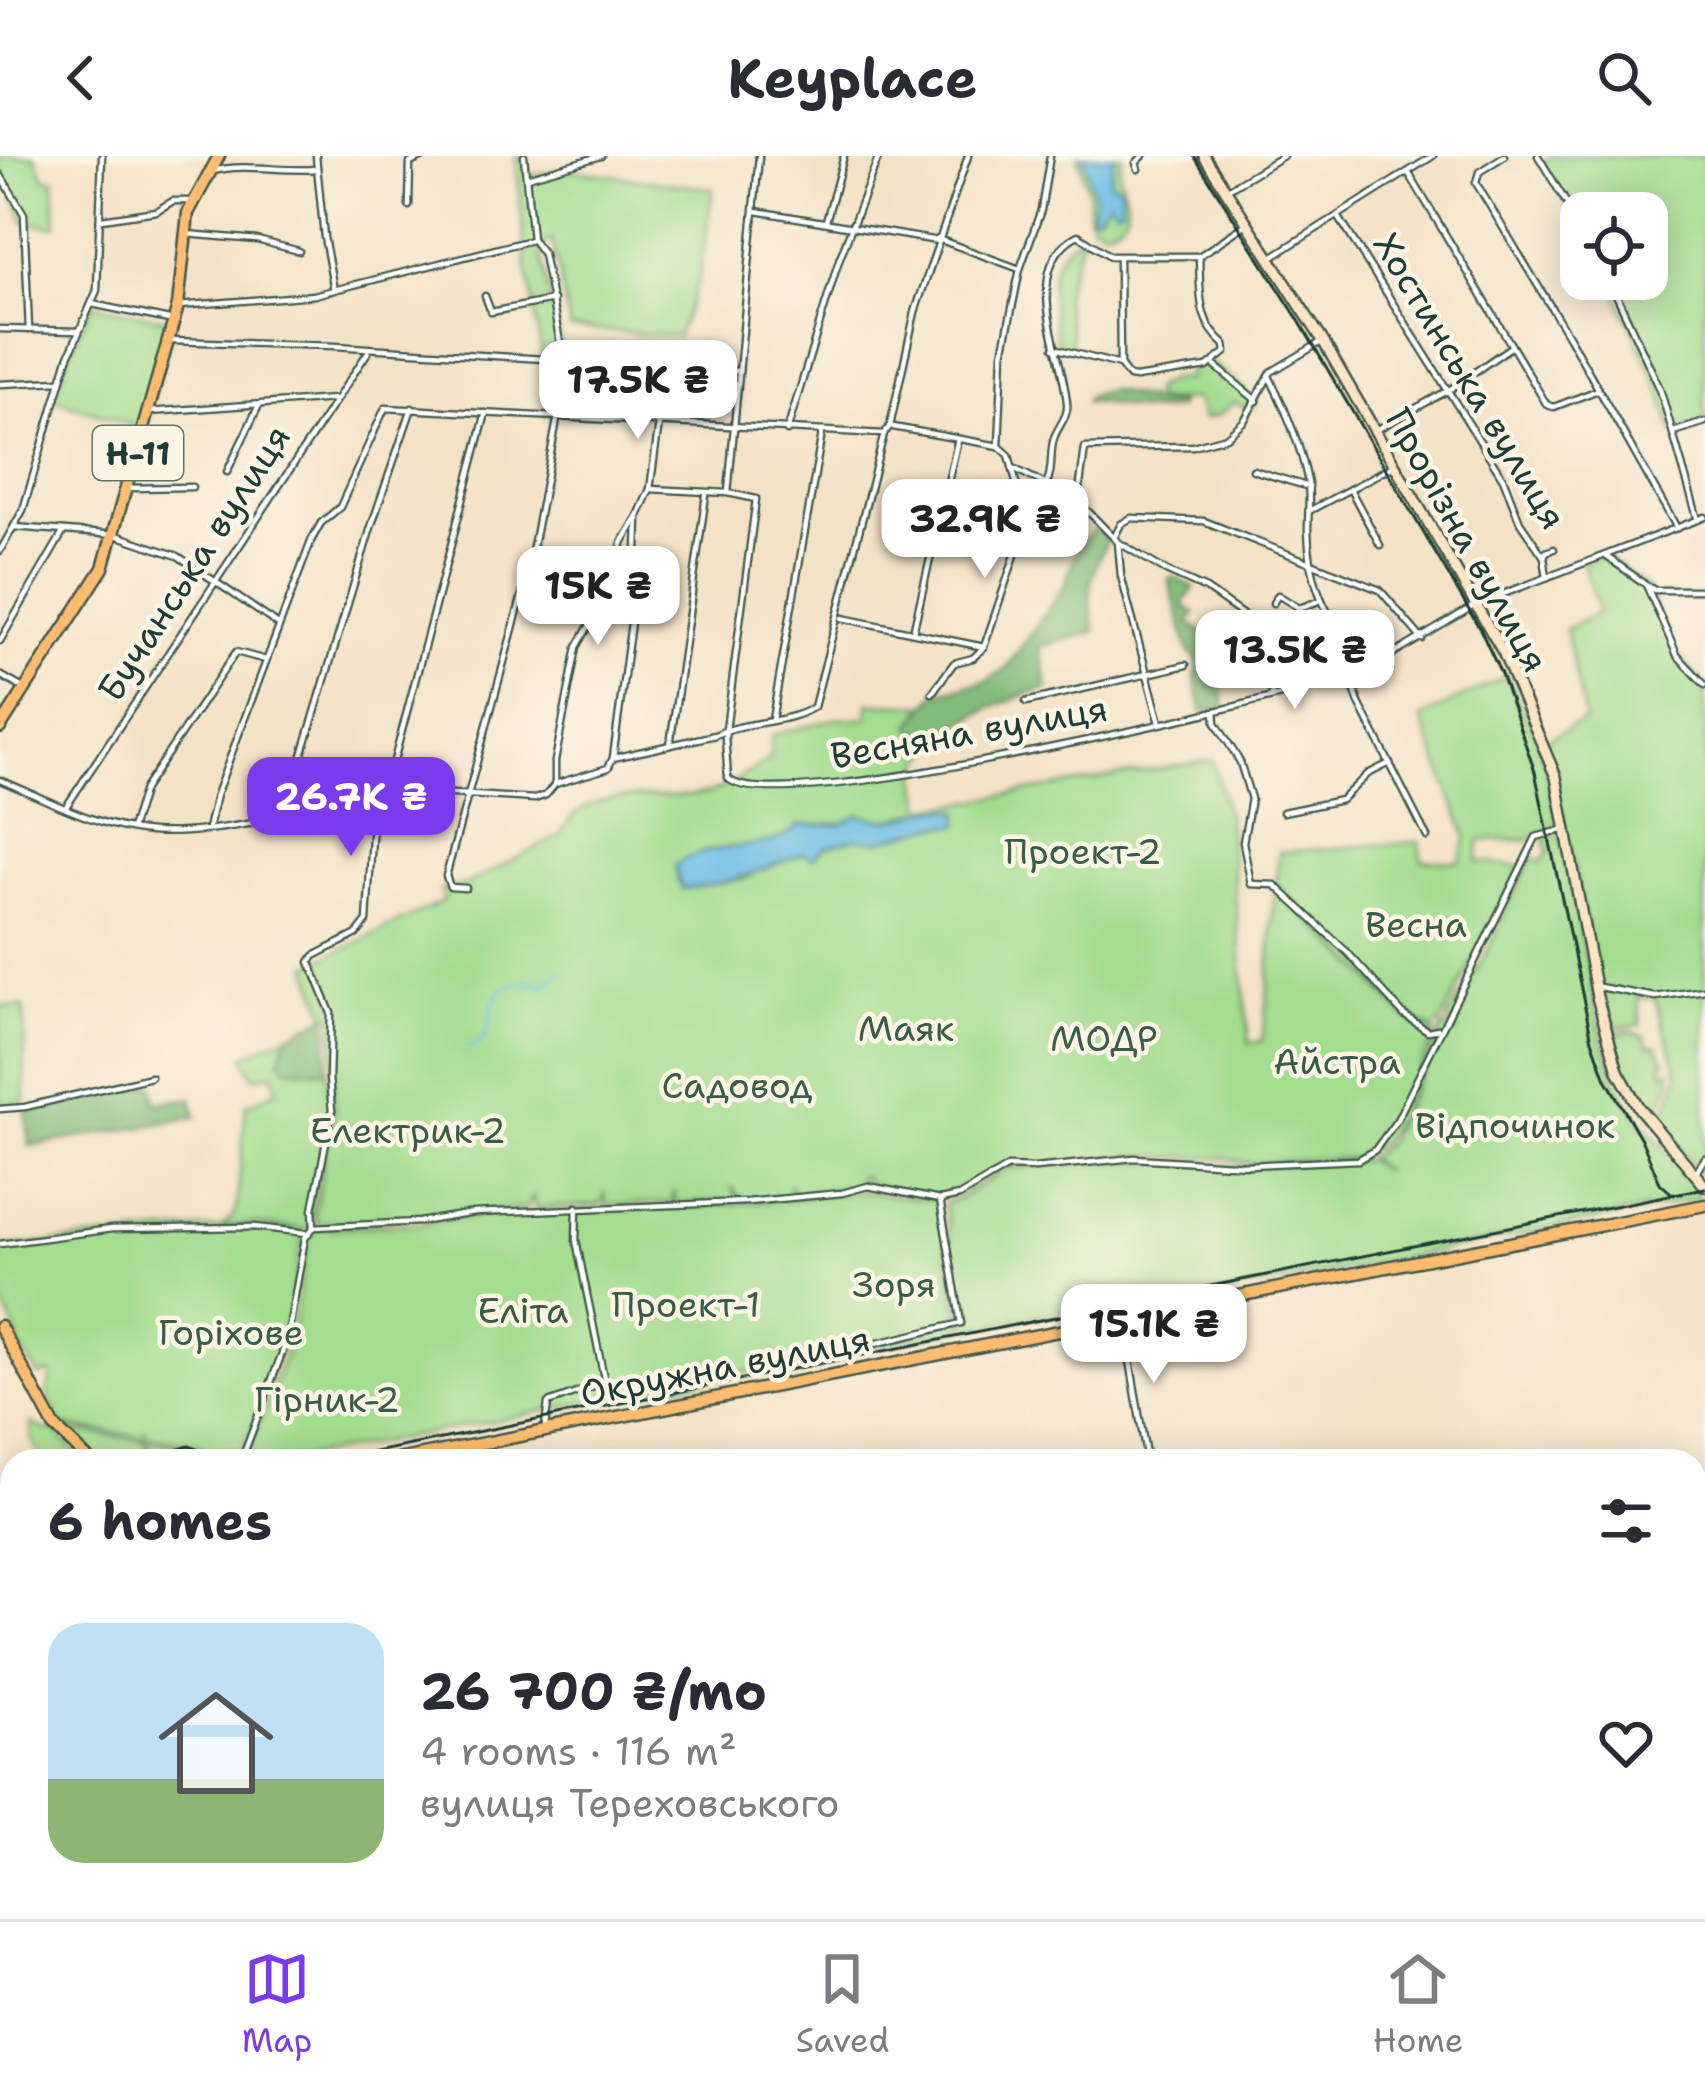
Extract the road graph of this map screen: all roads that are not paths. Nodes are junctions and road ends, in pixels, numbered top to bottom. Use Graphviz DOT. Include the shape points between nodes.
graph roads {
  1 [pos="102,156"];
  2 [pos="219,156"];
  3 [pos="316,156"];
  4 [pos="426,156"];
  5 [pos="524,156"];
  6 [pos="601,156"];
  7 [pos="760,156"];
  8 [pos="844,156"];
  9 [pos="878,156"];
  10 [pos="968,156"];
  11 [pos="1050,156"];
  12 [pos="1143,156"];
  13 [pos="1204,156"];
  14 [pos="1283,156"];
  15 [pos="1433,156"];
  16 [pos="1504,156"];
  17 [pos="1538,156"];
  18 [pos="1138,169"];
  19 [pos="316,170"];
  20 [pos="1408,172"];
  21 [pos="207,173"];
  22 [pos="0,174"];
  23 [pos="527,177"];
  24 [pos="1226,190"];
  25 [pos="1560,192"];
  26 [pos="193,201"];
  27 [pos="409,206"];
  28 [pos="756,211"];
  29 [pos="1338,216"];
  30 [pos="102,219"];
  31 [pos="826,221"];
  32 [pos="1247,223"];
  33 [pos="853,226"];
  34 [pos="184,234"];
  35 [pos="532,239"];
  36 [pos="938,240"];
  37 [pos="299,251"];
  38 [pos="1119,256"];
  39 [pos="1199,256"];
  40 [pos="1270,258"];
  41 [pos="1020,269"];
  42 [pos="334,290"];
  43 [pos="485,296"];
  44 [pos="553,299"];
  45 [pos="1619,300"];
  46 [pos="92,304"];
  47 [pos="178,306"];
  48 [pos="174,320"];
  49 [pos="0,329"];
  50 [pos="29,330"];
  51 [pos="78,331"];
  52 [pos="169,340"];
  53 [pos="1323,341"];
  54 [pos="1512,346"];
  55 [pos="1054,348"];
  56 [pos="369,350"];
  57 [pos="563,358"];
  58 [pos="1120,364"];
  59 [pos="1214,364"];
  60 [pos="739,371"];
  61 [pos="1269,378"];
  62 [pos="60,381"];
  63 [pos="0,384"];
  64 [pos="1449,390"];
  65 [pos="1598,390"];
  66 [pos="335,399"];
  67 [pos="1257,400"];
  68 [pos="259,405"];
  69 [pos="412,408"];
  70 [pos="149,412"];
  71 [pos="486,412"];
  72 [pos="558,415"];
  73 [pos="1705,422"];
  74 [pos="659,423"];
  75 [pos="890,426"];
  76 [pos="736,429"];
  77 [pos="1376,430"];
  78 [pos="787,431"];
  79 [pos="1673,432"];
  80 [pos="822,433"];
  81 [pos="884,434"];
  82 [pos="958,439"];
  83 [pos="999,446"];
  84 [pos="1396,464"];
  85 [pos="1013,468"];
  86 [pos="1253,470"];
  87 [pos="227,472"];
  88 [pos="1046,484"];
  89 [pos="192,487"];
  90 [pos="128,488"];
  91 [pos="1309,488"];
  92 [pos="650,489"];
  93 [pos="1350,489"];
  94 [pos="706,493"];
  95 [pos="728,493"];
  96 [pos="1077,500"];
  97 [pos="1309,512"];
  98 [pos="638,515"];
  99 [pos="1701,518"];
  100 [pos="14,527"];
  101 [pos="1677,528"];
  102 [pos="64,531"];
  103 [pos="116,535"];
  104 [pos="1116,540"];
  105 [pos="1380,545"];
  106 [pos="1554,549"];
  107 [pos="0,551"];
  108 [pos="1605,556"];
  109 [pos="1544,557"];
  110 [pos="1311,566"];
  111 [pos="1547,577"];
  112 [pos="216,579"];
  113 [pos="1647,587"];
  114 [pos="1705,590"];
  115 [pos="1319,601"];
  116 [pos="1273,603"];
  117 [pos="1477,604"];
  118 [pos="840,617"];
  119 [pos="278,625"];
  120 [pos="913,632"];
  121 [pos="1276,638"];
  122 [pos="1423,640"];
  123 [pos="0,641"];
  124 [pos="984,647"];
  125 [pos="266,660"];
  126 [pos="1186,665"];
  127 [pos="1374,668"];
  128 [pos="1364,672"];
  129 [pos="1147,673"];
  130 [pos="0,674"];
  131 [pos="1350,677"];
  132 [pos="1705,685"];
  133 [pos="26,690"];
  134 [pos="932,694"];
  135 [pos="1272,697"];
  136 [pos="1026,702"];
  137 [pos="1215,710"];
  138 [pos="772,720"];
  139 [pos="1160,723"];
  140 [pos="0,728"];
  141 [pos="726,730"];
  142 [pos="670,745"];
  143 [pos="613,758"];
  144 [pos="1390,763"];
  145 [pos="0,780"];
  146 [pos="555,784"];
  147 [pos="469,793"];
  148 [pos="383,802"];
  149 [pos="374,804"];
  150 [pos="66,807"];
  151 [pos="1283,812"];
  152 [pos="283,818"];
  153 [pos="131,829"];
  154 [pos="1566,829"];
  155 [pos="208,830"];
  156 [pos="1427,837"];
  157 [pos="466,888"];
  158 [pos="1596,987"];
  159 [pos="1705,990"];
  160 [pos="1442,1026"];
  161 [pos="151,1077"];
  162 [pos="0,1109"];
  163 [pos="1705,1157"];
  164 [pos="1695,1174"];
  165 [pos="1705,1186"];
  166 [pos="940,1199"];
  167 [pos="1705,1204"];
  168 [pos="577,1208"];
  169 [pos="314,1227"];
  170 [pos="307,1233"];
  171 [pos="0,1244"];
  172 [pos="1123,1319"];
  173 [pos="0,1326"];
  174 [pos="850,1372"];
  175 [pos="545,1432"];
  176 [pos="78,1449"];
  177 [pos="246,1449"];
  178 [pos="455,1449"];
  179 [pos="1146,1449"];
  1 -- 30 [label="street"];
  2 -- 21 [label="main road, Н-11"];
  3 -- 19 [label="street"];
  4 -- 27 [label="street" via="410,165"];
  5 -- 23 [label="street"];
  6 -- 23 [label="street"];
  7 -- 28 [label="street"];
  8 -- 31 [label="street"];
  9 -- 33 [label="street"];
  10 -- 36 [label="street"];
  11 -- 41 [label="street"];
  12 -- 18 [label="street"];
  13 -- 24 [label="main road, Прорізна вулиця"];
  14 -- 24 [label="street"];
  15 -- 20 [label="street"];
  16 -- 65 [label="street" via="1476,183"];
  17 -- 25 [label="street"];
  19 -- 21 [label="street"];
  19 -- 42 [label="street"];
  20 -- 29 [label="street"];
  20 -- 54 [label="street"];
  21 -- 26 [label="main road, Н-11"];
  22 -- 50 [label="street" via="26,223"];
  23 -- 35 [label="street"];
  24 -- 32 [label="main road, Прорізна вулиця"];
  26 -- 30 [label="street"];
  26 -- 34 [label="main road, Н-11"];
  28 -- 31 [label="street"];
  28 -- 60 [label="street"];
  29 -- 40 [label="street"];
  29 -- 64 [label="street, Хостинська вулиця"];
  30 -- 46 [label="street"];
  31 -- 33 [label="street"];
  32 -- 39 [label="street"];
  32 -- 40 [label="main road, Прорізна вулиця"];
  33 -- 36 [label="street"];
  33 -- 78 [label="street"];
  34 -- 37 [label="street"];
  34 -- 47 [label="main road, Н-11"];
  35 -- 42 [label="street"];
  35 -- 44 [label="street"];
  36 -- 41 [label="street"];
  36 -- 75 [label="street"];
  38 -- 39 [label="street"];
  38 -- 55 [label="street" via="1082,235 1062,249 1046,281"];
  38 -- 58 [label="street"];
  39 -- 59 [label="street" via="1205,322 1226,348"];
  40 -- 53 [label="main road, Прорізна вулиця"];
  41 -- 83 [label="street" via="1003,353"];
  42 -- 47 [label="street"];
  43 -- 44 [label="street" via="490,312"];
  44 -- 57 [label="street"];
  45 -- 79 [label="street"];
  46 -- 48 [label="street"];
  46 -- 51 [label="street"];
  47 -- 48 [label="main road, Н-11"];
  48 -- 52 [label="main road, Н-11"];
  49 -- 50 [label="street"];
  50 -- 51 [label="street"];
  51 -- 62 [label="street"];
  52 -- 56 [label="street"];
  52 -- 70 [label="main road, Н-11"];
  53 -- 61 [label="street"];
  53 -- 77 [label="main road, Прорізна вулиця"];
  54 -- 64 [label="street"];
  54 -- 65 [label="street" via="1550,407"];
  55 -- 58 [label="street"];
  55 -- 88 [label="street" via="1067,406"];
  56 -- 57 [label="street"];
  56 -- 66 [label="street, Бучанська вулиця"];
  57 -- 60 [label="street"];
  57 -- 72 [label="street"];
  58 -- 59 [label="street" via="1132,378"];
  59 -- 67 [label="street"];
  60 -- 76 [label="street"];
  61 -- 67 [label="street"];
  61 -- 91 [label="street"];
  62 -- 63 [label="street"];
  62 -- 100 [label="street"];
  64 -- 77 [label="street"];
  64 -- 109 [label="street, Хостинська вулиця"];
  65 -- 101 [label="street"];
  66 -- 68 [label="street"];
  66 -- 112 [label="street, Бучанська вулиця"];
  67 -- 96 [label="street" via="1226,437 1183,447 1085,448"];
  68 -- 70 [label="street"];
  68 -- 87 [label="street"];
  69 -- 71 [label="street"];
  69 -- 119 [label="street" via="383,410 340,507 315,531"];
  69 -- 152 [label="street"];
  70 -- 90 [label="main road, Н-11"];
  71 -- 72 [label="street"];
  71 -- 148 [label="street"];
  72 -- 74 [label="street"];
  72 -- 147 [label="street" via="527,573"];
  73 -- 79 [label="street"];
  74 -- 76 [label="street"];
  74 -- 92 [label="street"];
  75 -- 81 [label="street"];
  75 -- 82 [label="street"];
  76 -- 78 [label="street"];
  76 -- 95 [label="street"];
  77 -- 84 [label="main road, Прорізна вулиця"];
  78 -- 80 [label="street"];
  79 -- 99 [label="street"];
  80 -- 81 [label="street"];
  80 -- 138 [label="street"];
  81 -- 118 [label="street"];
  82 -- 83 [label="street"];
  82 -- 120 [label="street"];
  83 -- 85 [label="street"];
  84 -- 93 [label="street"];
  84 -- 117 [label="main road, Прорізна вулиця"];
  85 -- 88 [label="street"];
  85 -- 124 [label="street" via="1030,512"];
  86 -- 91 [label="street"];
  88 -- 96 [label="street"];
  89 -- 90 [label="street"];
  90 -- 103 [label="main road, Н-11"];
  91 -- 97 [label="street"];
  92 -- 94 [label="street"];
  92 -- 98 [label="street"];
  93 -- 97 [label="street"];
  93 -- 105 [label="street"];
  94 -- 95 [label="street"];
  94 -- 142 [label="street"];
  95 -- 141 [label="street" via="753,497 757,510"];
  96 -- 104 [label="street"];
  97 -- 110 [label="street"];
  98 -- 143 [label="street"];
  98 -- 146 [label="street" via="579,640"];
  99 -- 101 [label="street, Весняна вулиця"];
  100 -- 102 [label="street"];
  100 -- 107 [label="street"];
  101 -- 108 [label="street, Весняна вулиця"];
  102 -- 103 [label="street"];
  102 -- 123 [label="street"];
  103 -- 112 [label="street"];
  103 -- 133 [label="main road, Н-11" via="93,587"];
  104 -- 110 [label="street" via="1131,518 1190,518"];
  104 -- 121 [label="street"];
  104 -- 129 [label="street"];
  106 -- 109 [label="street"];
  108 -- 111 [label="street, Весняна вулиця"];
  108 -- 113 [label="street"];
  109 -- 111 [label="street, Хостинська вулиця"];
  110 -- 115 [label="street"];
  110 -- 122 [label="street" via="1380,590"];
  111 -- 117 [label="street, Весняна вулиця"];
  112 -- 119 [label="street"];
  112 -- 150 [label="street, Бучанська вулиця"];
  113 -- 114 [label="street"];
  113 -- 132 [label="street" via="1677,655"];
  115 -- 116 [label="street" via="1299,608 1278,595"];
  115 -- 127 [label="street"];
  117 -- 122 [label="street, Весняна вулиця"];
  117 -- 154 [label="main road, Прорізна вулиця" via="1544,741"];
  118 -- 120 [label="street"];
  118 -- 138 [label="street" via="814,707"];
  119 -- 125 [label="street"];
  120 -- 124 [label="street"];
  121 -- 128 [label="street"];
  121 -- 135 [label="street" via="1269,648"];
  122 -- 127 [label="street, Весняна вулиця"];
  124 -- 134 [label="street" via="954,663"];
  125 -- 153 [label="street" via="236,652 144,789"];
  125 -- 155 [label="street"];
  126 -- 129 [label="street"];
  127 -- 128 [label="street, Весняна вулиця"];
  128 -- 131 [label="street, Весняна вулиця"];
  129 -- 136 [label="street"];
  129 -- 139 [label="street"];
  130 -- 133 [label="street"];
  131 -- 135 [label="street, Весняна вулиця"];
  131 -- 144 [label="street"];
  133 -- 140 [label="main road, Н-11"];
  135 -- 137 [label="street, Весняна вулиця"];
  137 -- 139 [label="street, Весняна вулиця"];
  137 -- 160 [label="street" via="1251,799 1244,842 1251,884 1275,885 1404,1015 1430,1032"];
  138 -- 141 [label="street"];
  139 -- 141 [label="street, Весняна вулиця" via="809,789 758,790 732,784"];
  141 -- 142 [label="street"];
  142 -- 143 [label="street"];
  143 -- 146 [label="street" via="608,768"];
  144 -- 151 [label="street" via="1340,800"];
  144 -- 156 [label="street"];
  145 -- 150 [label="street"];
  146 -- 147 [label="street" via="535,799"];
  147 -- 148 [label="street"];
  147 -- 157 [label="street" via="446,876 450,886"];
  148 -- 149 [label="street"];
  149 -- 152 [label="street"];
  149 -- 169 [label="street" via="369,915 358,934 310,962 332,1013 332,1111"];
  150 -- 153 [label="street"];
  152 -- 155 [label="street"];
  153 -- 155 [label="street"];
  154 -- 158 [label="main road, Прорізна вулиця"];
  154 -- 160 [label="street" via="1536,837"];
  158 -- 159 [label="street" via="1666,998"];
  158 -- 164 [label="main road, Прорізна вулиця" via="1624,1084"];
  160 -- 166 [label="street" via="1397,1120 1358,1160 1017,1166"];
  161 -- 162 [label="street"];
  163 -- 164 [label="street"];
  164 -- 165 [label="main road, Прорізна вулиця"];
  166 -- 168 [label="street" via="868,1186 747,1202"];
  166 -- 174 [label="street" via="961,1323 853,1349"];
  167 -- 172 [label="main road, Окружна вулиця"];
  168 -- 169 [label="street"];
  168 -- 175 [label="street" via="576,1240 605,1383 548,1403"];
  169 -- 170 [label="street"];
  170 -- 171 [label="street" via="112,1229"];
  170 -- 177 [label="street" via="287,1340"];
  172 -- 174 [label="main road, Окружна вулиця"];
  172 -- 179 [label="street"];
  173 -- 176 [label="main road" via="54,1426"];
  174 -- 175 [label="main road, Окружна вулиця"];
  175 -- 178 [label="main road, Окружна вулиця"];
}
